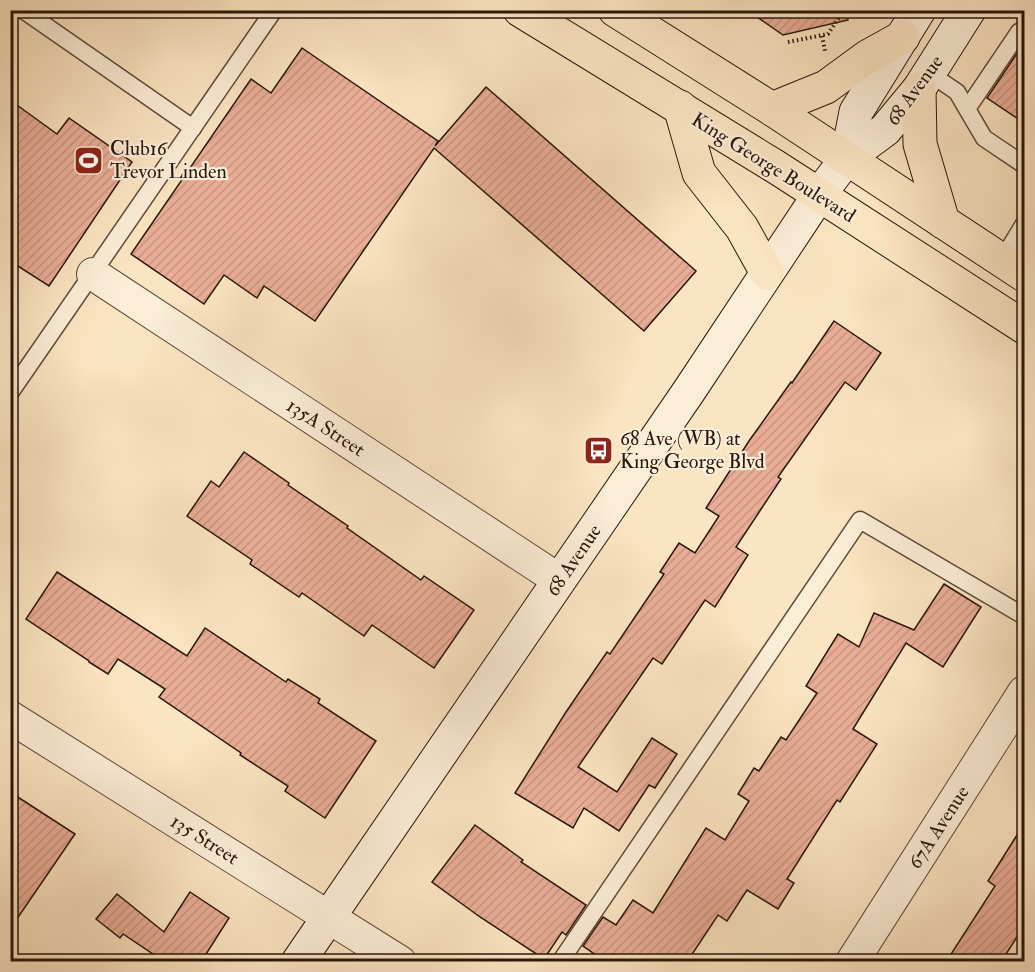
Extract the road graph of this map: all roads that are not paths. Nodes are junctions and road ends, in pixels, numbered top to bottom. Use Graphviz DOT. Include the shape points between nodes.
graph roads {
  1 [pos="23,10"];
  2 [pos="274,10"];
  3 [pos="520,10"];
  4 [pos="615,10"];
  5 [pos="969,10"];
  6 [pos="911,24"];
  7 [pos="1024,29"];
  8 [pos="924,81"];
  9 [pos="680,107"];
  10 [pos="772,109"];
  11 [pos="967,110"];
  12 [pos="193,128"];
  13 [pos="847,158"];
  14 [pos="1024,165"];
  15 [pos="819,195"];
  16 [pos="943,222"];
  17 [pos="1024,224"];
  18 [pos="1013,267"];
  19 [pos="767,273"];
  20 [pos="93,274"];
  21 [pos="1024,327"];
  22 [pos="10,393"];
  23 [pos="560,580"];
  24 [pos="1024,615"];
  25 [pos="1024,692"];
  26 [pos="10,717"];
  27 [pos="329,916"];
  28 [pos="298,962"];
  29 [pos="400,962"];
  30 [pos="560,962"];
  31 [pos="852,962"];
  1 -- 12 [label="lane"];
  2 -- 12 [label="lane"];
  3 -- 9 [label="main road, King George Boulevard"];
  4 -- 10 [label="main road"];
  5 -- 8 [label="street, 68 Avenue"];
  6 -- 10 [label="main road" via="826,87"];
  6 -- 13 [label="street, 68 Avenue" via="856,112"];
  7 -- 11 [label="lane"];
  8 -- 11 [label="lane" via="957,92"];
  8 -- 13 [label="street, 68 Avenue" via="885,130"];
  8 -- 16 [label="main road" via="920,144"];
  9 -- 15 [label="main road, King George Boulevard"];
  9 -- 19 [label="main road" via="699,173 742,228"];
  10 -- 13 [label="main road"];
  11 -- 14 [label="lane" via="984,138"];
  12 -- 20 [label="lane"];
  13 -- 15 [label="street, 68 Avenue"];
  13 -- 16 [label="main road"];
  15 -- 19 [label="street, 68 Avenue"];
  15 -- 21 [label="main road, King George Boulevard"];
  16 -- 18 [label="main road"];
  17 -- 18 [label="lane"];
  19 -- 23 [label="street, 68 Avenue"];
  20 -- 22 [label="lane"];
  20 -- 23 [label="street, 135A Street"];
  23 -- 27 [label="street, 68 Avenue"];
  24 -- 30 [label="lane" via="860,520"];
  25 -- 31 [label="street, 67A Avenue"];
  26 -- 27 [label="street, 135 Street"];
  27 -- 28 [label="street, 68 Avenue"];
  27 -- 29 [label="street, 135 Street"];
}
